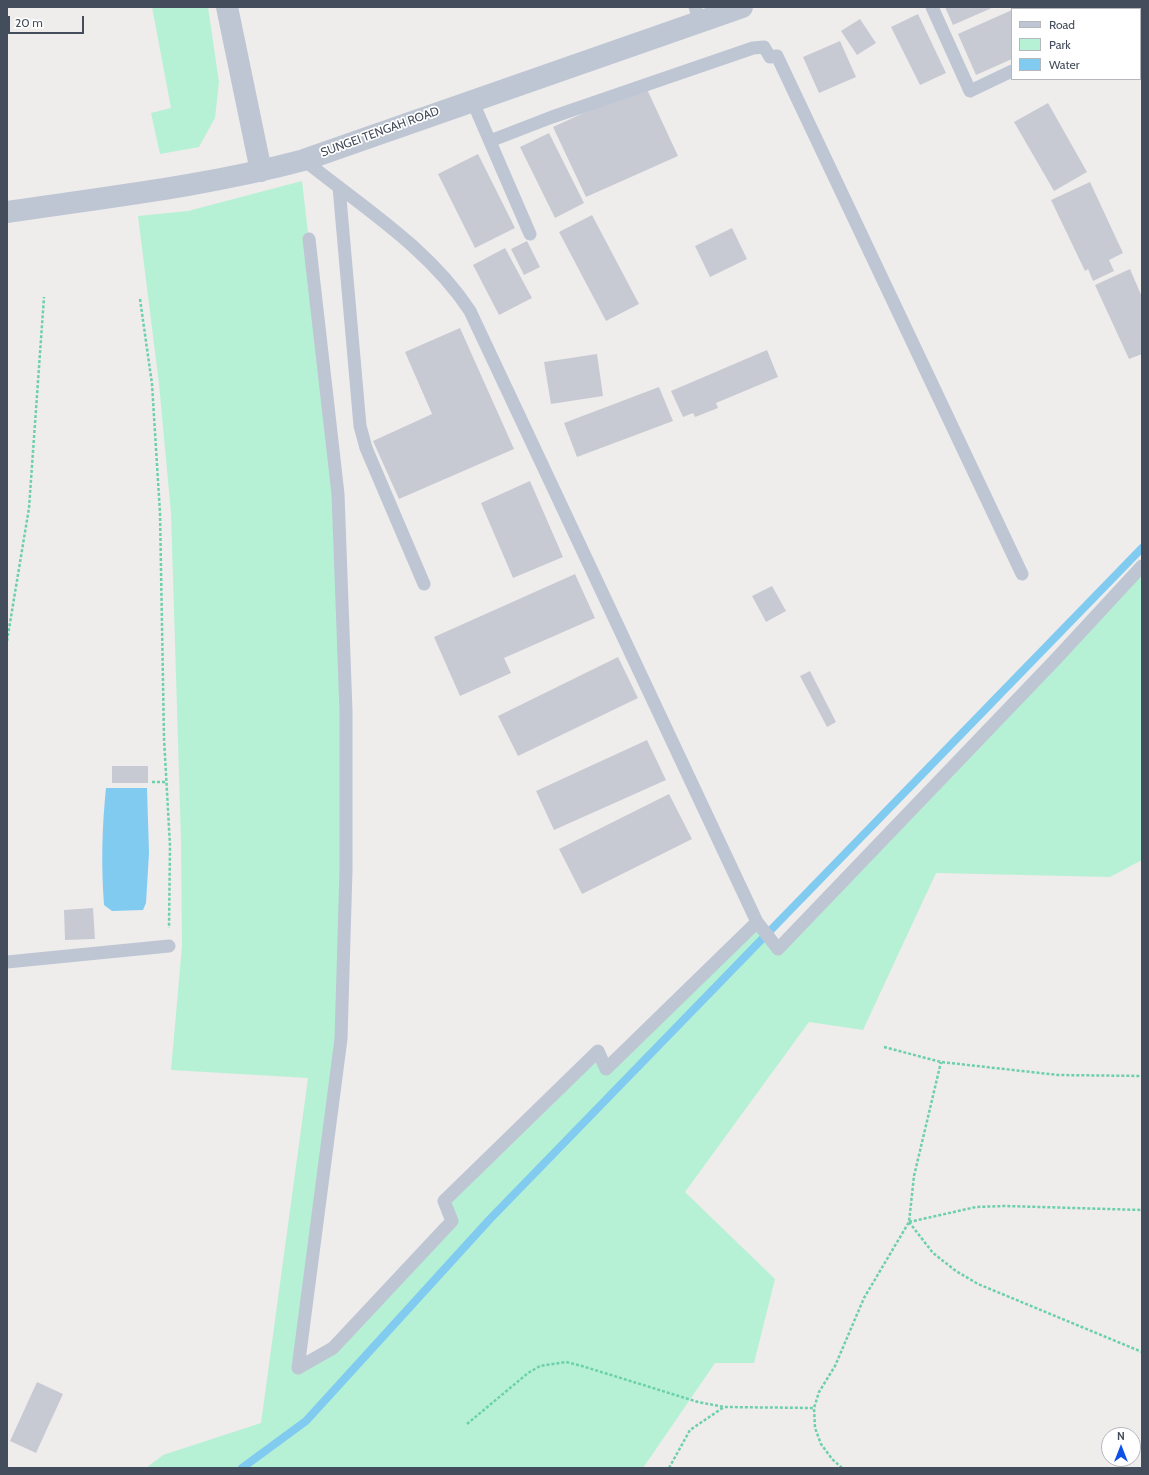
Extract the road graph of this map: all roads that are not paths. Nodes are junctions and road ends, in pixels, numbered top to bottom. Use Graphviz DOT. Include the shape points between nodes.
graph roads {
  1 [pos="226,7"];
  2 [pos="742,7"];
  3 [pos="932,7"];
  4 [pos="697,14"];
  5 [pos="1011,71"];
  6 [pos="472,100"];
  7 [pos="490,141"];
  8 [pos="304,160"];
  9 [pos="261,171"];
  10 [pos="339,187"];
  11 [pos="7,212"];
  12 [pos="530,234"];
  13 [pos="309,239"];
  14 [pos="1142,566"];
  15 [pos="1022,574"];
  16 [pos="424,584"];
  17 [pos="758,922"];
  18 [pos="169,946"];
  19 [pos="7,962"];
  1 -- 9 [label="street"];
  2 -- 4 [label="street, SUNGEI TENGAH ROAD"];
  3 -- 5 [label="lane" via="970,91"];
  4 -- 6 [label="street, SUNGEI TENGAH ROAD"];
  6 -- 7 [label="lane"];
  6 -- 8 [label="street, SUNGEI TENGAH ROAD"];
  7 -- 12 [label="lane"];
  7 -- 15 [label="lane" via="753,48 764,47 770,57 777,56"];
  8 -- 9 [label="street, SUNGEI TENGAH ROAD"];
  8 -- 10 [label="lane"];
  9 -- 11 [label="street, SUNGEI TENGAH ROAD" via="167,189"];
  10 -- 16 [label="lane" via="360,426 366,448"];
  10 -- 17 [label="lane" via="408,242 436,268 458,292 470,311"];
  13 -- 17 [label="lane" via="338,494 346,710 346,870 341,1039 298,1368 333,1348 452,1221 444,1201 598,1051 606,1069"];
  14 -- 17 [label="lane" via="778,949"];
  18 -- 19 [label="lane"];
}
